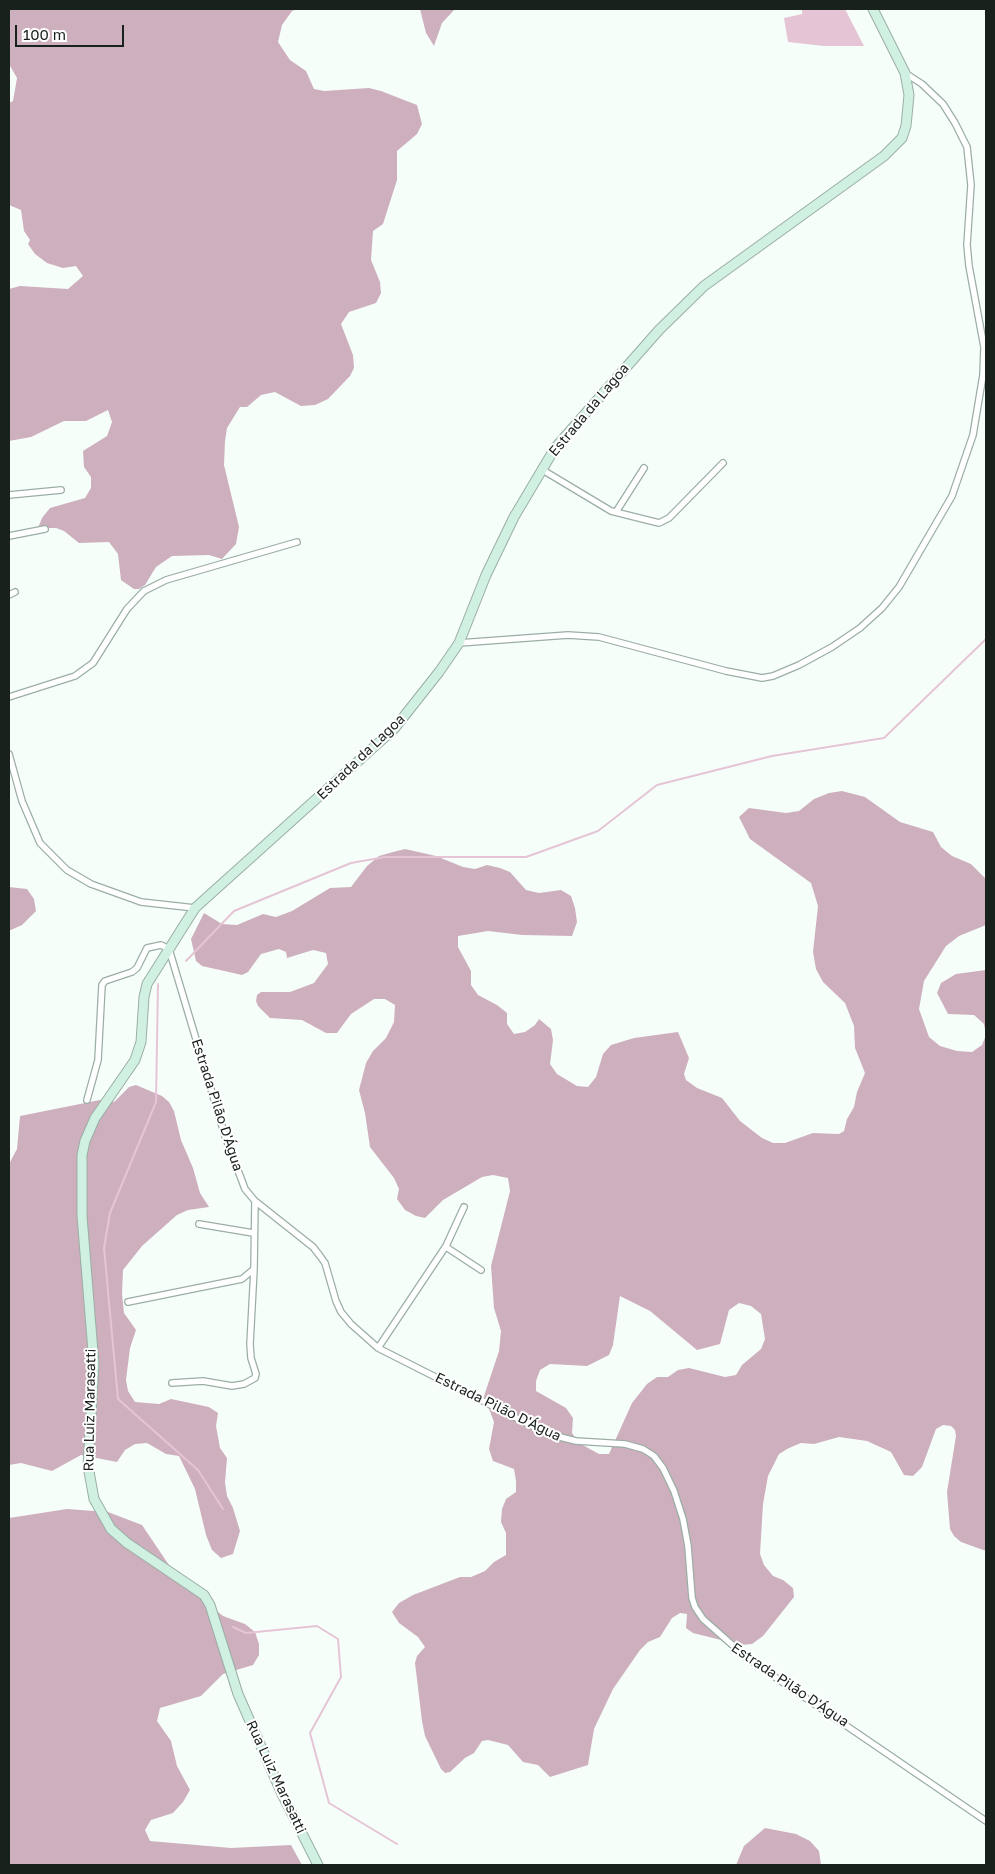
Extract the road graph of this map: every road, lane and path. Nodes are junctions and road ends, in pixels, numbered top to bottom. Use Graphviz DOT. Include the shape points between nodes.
graph roads {
  1 [pos="873,9"];
  2 [pos="905,73"];
  3 [pos="724,463"];
  4 [pos="644,468"];
  5 [pos="541,469"];
  6 [pos="61,490"];
  7 [pos="9,495"];
  8 [pos="616,512"];
  9 [pos="45,529"];
  10 [pos="9,536"];
  11 [pos="297,542"];
  12 [pos="15,592"];
  13 [pos="9,595"];
  14 [pos="459,642"];
  15 [pos="9,697"];
  16 [pos="9,754"];
  17 [pos="195,908"];
  18 [pos="169,949"];
  19 [pos="87,1100"];
  20 [pos="255,1201"];
  21 [pos="464,1207"];
  22 [pos="199,1224"];
  23 [pos="253,1233"];
  24 [pos="446,1247"];
  25 [pos="254,1269"];
  26 [pos="481,1270"];
  27 [pos="128,1302"];
  28 [pos="378,1348"];
  29 [pos="172,1383"];
  30 [pos="986,1821"];
  31 [pos="318,1865"];
  1 -- 2 [label="street, Estrada da Lagoa"];
  2 -- 5 [label="street, Estrada da Lagoa" via="908,95 906,126 896,147 730,266 683,305 584,413"];
  2 -- 14 [label="street" via="943,104 967,147 971,185 967,245 984,347 973,435 952,496 899,587 860,628 832,647 799,665 762,678 592,636"];
  3 -- 8 [label="street" via="664,523"];
  4 -- 8 [label="street"];
  5 -- 8 [label="street"];
  5 -- 14 [label="street, Estrada da Lagoa" via="502,542"];
  6 -- 7 [label="street"];
  9 -- 10 [label="street"];
  11 -- 15 [label="street" via="166,580 144,591 127,609 93,664 76,676"];
  12 -- 13 [label="street"];
  14 -- 17 [label="street, Estrada da Lagoa" via="394,729"];
  16 -- 17 [label="street" via="36,835 50,855 67,870 91,884 141,902"];
  17 -- 18 [label="street, Rua Luiz Marasatti"];
  18 -- 19 [label="street" via="153,944 147,948 137,968 102,985 98,1060"];
  18 -- 20 [label="street, Estrada Pilão D'Água" via="225,1136 242,1182"];
  18 -- 31 [label="street, Rua Luiz Marasatti" via="147,984 139,1052 88,1129 82,1155 82,1216 94,1364 89,1484 94,1500 111,1528 204,1595 238,1694 282,1794"];
  20 -- 23 [label="street"];
  20 -- 28 [label="street, Estrada Pilão D'Água" via="313,1247 325,1263 342,1312"];
  21 -- 24 [label="street"];
  22 -- 23 [label="street"];
  23 -- 25 [label="street"];
  24 -- 26 [label="street"];
  24 -- 28 [label="street"];
  25 -- 27 [label="street" via="235,1282"];
  25 -- 29 [label="street" via="250,1344 255,1378 238,1386 203,1381"];
  28 -- 30 [label="street, Estrada Pilão D'Água" via="555,1437 625,1444 654,1456 674,1491 683,1519 692,1598 703,1619 747,1658"];
}
